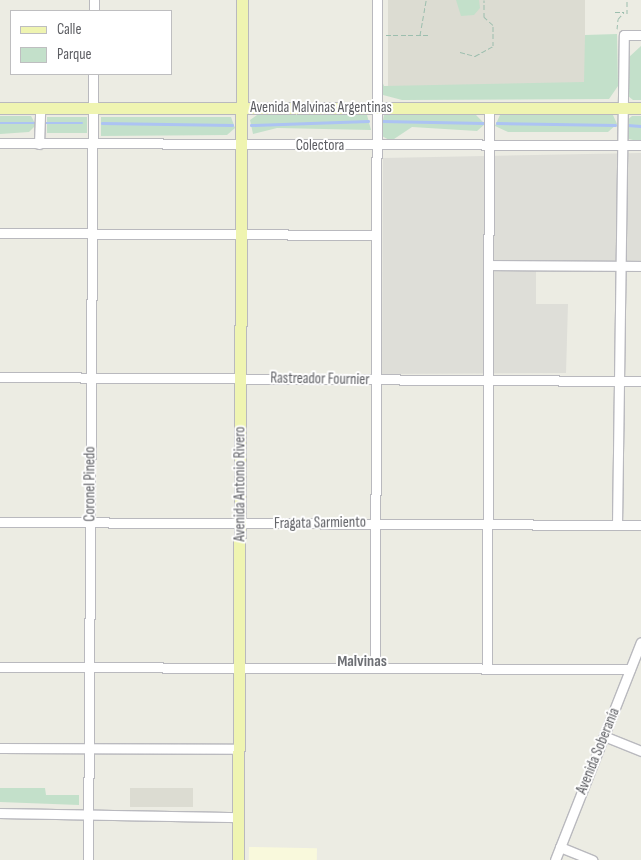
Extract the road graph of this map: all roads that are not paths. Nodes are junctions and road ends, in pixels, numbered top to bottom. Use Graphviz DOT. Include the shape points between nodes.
graph roads {
  1 [pos="242,0"];
  2 [pos="377,0"];
  3 [pos="641,35"];
  4 [pos="93,75"];
  5 [pos="0,108"];
  6 [pos="40,108"];
  7 [pos="93,108"];
  8 [pos="240,108"];
  9 [pos="377,108"];
  10 [pos="490,108"];
  11 [pos="622,108"];
  12 [pos="641,108"];
  13 [pos="0,143"];
  14 [pos="39,144"];
  15 [pos="93,145"];
  16 [pos="240,145"];
  17 [pos="488,145"];
  18 [pos="619,145"];
  19 [pos="641,145"];
  20 [pos="376,146"];
  21 [pos="0,233"];
  22 [pos="92,234"];
  23 [pos="240,234"];
  24 [pos="376,235"];
  25 [pos="488,265"];
  26 [pos="619,266"];
  27 [pos="641,266"];
  28 [pos="0,377"];
  29 [pos="90,378"];
  30 [pos="240,378"];
  31 [pos="376,380"];
  32 [pos="488,380"];
  33 [pos="641,380"];
  34 [pos="618,381"];
  35 [pos="0,522"];
  36 [pos="90,523"];
  37 [pos="375,523"];
  38 [pos="240,524"];
  39 [pos="488,524"];
  40 [pos="617,525"];
  41 [pos="641,525"];
  42 [pos="641,642"];
  43 [pos="0,667"];
  44 [pos="90,667"];
  45 [pos="239,668"];
  46 [pos="374,668"];
  47 [pos="487,669"];
  48 [pos="630,669"];
  49 [pos="604,736"];
  50 [pos="0,748"];
  51 [pos="89,748"];
  52 [pos="239,749"];
  53 [pos="641,751"];
  54 [pos="0,813"];
  55 [pos="89,816"];
  56 [pos="238,817"];
  57 [pos="560,847"];
  58 [pos="88,860"];
  59 [pos="238,860"];
  60 [pos="554,860"];
  61 [pos="592,860"];
  1 -- 8 [label="main road, Avenida Antonio Rivero"];
  2 -- 9 [label="street"];
  3 -- 11 [label="street" via="624,35"];
  4 -- 7 [label="street, Coronel Pinedo"];
  5 -- 6 [label="main road, Avenida Malvinas Argentinas"];
  6 -- 7 [label="main road, Avenida Malvinas Argentinas"];
  6 -- 14 [label="street"];
  7 -- 8 [label="main road, Avenida Malvinas Argentinas"];
  7 -- 15 [label="street, Coronel Pinedo"];
  8 -- 9 [label="main road, Avenida Malvinas Argentinas"];
  8 -- 16 [label="main road, Avenida Antonio Rivero"];
  9 -- 10 [label="main road, Avenida Malvinas Argentinas"];
  9 -- 20 [label="street"];
  10 -- 11 [label="main road, Avenida Malvinas Argentinas"];
  10 -- 17 [label="street"];
  11 -- 12 [label="main road, Avenida Malvinas Argentinas"];
  11 -- 18 [label="street"];
  13 -- 14 [label="street, Colectora"];
  14 -- 15 [label="street, Colectora"];
  15 -- 16 [label="street, Colectora"];
  15 -- 22 [label="street, Coronel Pinedo"];
  16 -- 20 [label="street, Colectora"];
  16 -- 23 [label="main road, Avenida Antonio Rivero"];
  17 -- 18 [label="street, Colectora"];
  17 -- 20 [label="street, Colectora"];
  17 -- 25 [label="street"];
  18 -- 19 [label="street, Colectora"];
  18 -- 26 [label="street"];
  20 -- 24 [label="street"];
  21 -- 22 [label="street"];
  22 -- 23 [label="street"];
  22 -- 29 [label="street, Coronel Pinedo"];
  23 -- 24 [label="street"];
  23 -- 30 [label="main road, Avenida Antonio Rivero"];
  24 -- 31 [label="street"];
  25 -- 26 [label="street"];
  25 -- 32 [label="street"];
  26 -- 27 [label="street"];
  26 -- 34 [label="street"];
  28 -- 29 [label="street, Rastreador Fournier"];
  29 -- 30 [label="street, Rastreador Fournier"];
  29 -- 36 [label="street, Coronel Pinedo"];
  30 -- 31 [label="street, Rastreador Fournier"];
  30 -- 38 [label="main road, Avenida Antonio Rivero"];
  31 -- 32 [label="street, Rastreador Fournier"];
  31 -- 37 [label="street"];
  32 -- 34 [label="street, Rastreador Fournier"];
  32 -- 39 [label="street"];
  33 -- 34 [label="street, Rastreador Fournier"];
  34 -- 40 [label="street"];
  35 -- 36 [label="street, Fragata Sarmiento"];
  36 -- 38 [label="street, Fragata Sarmiento"];
  36 -- 44 [label="street, Coronel Pinedo"];
  37 -- 38 [label="street, Fragata Sarmiento"];
  37 -- 39 [label="street, Fragata Sarmiento"];
  37 -- 46 [label="street"];
  38 -- 45 [label="main road, Avenida Antonio Rivero"];
  39 -- 40 [label="street, Fragata Sarmiento"];
  39 -- 47 [label="street"];
  40 -- 41 [label="street, Fragata Sarmiento"];
  42 -- 48 [label="street, Avenida Soberanía"];
  43 -- 44 [label="street"];
  44 -- 45 [label="street"];
  44 -- 51 [label="street, Coronel Pinedo"];
  45 -- 46 [label="street"];
  45 -- 52 [label="main road, Avenida Antonio Rivero"];
  46 -- 47 [label="street"];
  47 -- 48 [label="street"];
  48 -- 49 [label="street, Avenida Soberanía"];
  49 -- 53 [label="street"];
  49 -- 57 [label="street, Avenida Soberanía"];
  50 -- 51 [label="street"];
  51 -- 52 [label="street"];
  51 -- 55 [label="street, Coronel Pinedo"];
  52 -- 56 [label="main road, Avenida Antonio Rivero"];
  54 -- 55 [label="street"];
  55 -- 56 [label="street"];
  55 -- 58 [label="street, Coronel Pinedo"];
  56 -- 59 [label="main road, Avenida Antonio Rivero"];
  57 -- 60 [label="street, Avenida Soberanía"];
  57 -- 61 [label="street"];
}
